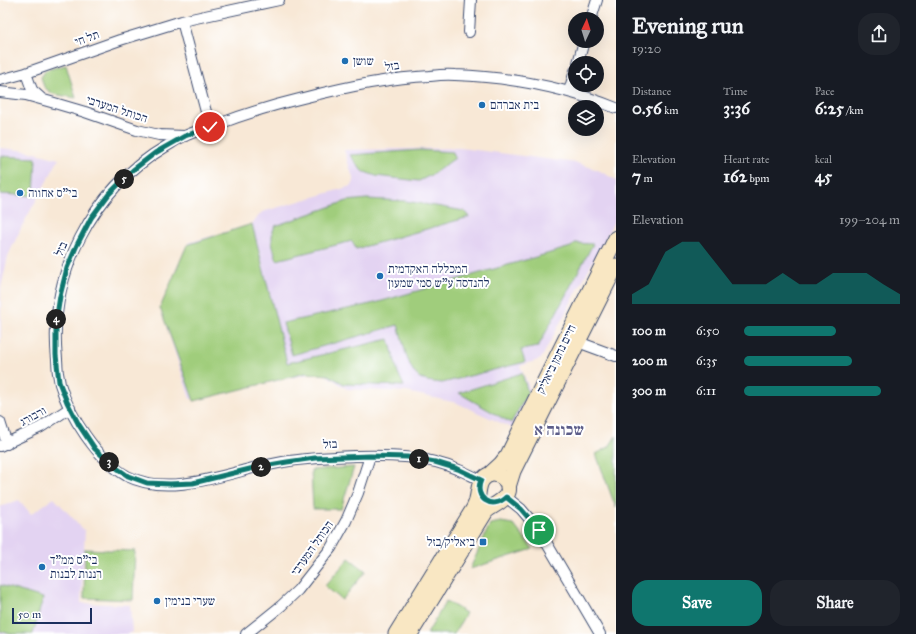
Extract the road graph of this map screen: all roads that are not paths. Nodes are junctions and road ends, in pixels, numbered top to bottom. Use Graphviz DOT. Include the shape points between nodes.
graph roads {
  1 [pos="278,0"];
  2 [pos="471,0"];
  3 [pos="597,0"];
  4 [pos="593,12"];
  5 [pos="182,22"];
  6 [pos="469,32"];
  7 [pos="26,73"];
  8 [pos="0,80"];
  9 [pos="568,91"];
  10 [pos="0,92"];
  11 [pos="572,92"];
  12 [pos="42,99"];
  13 [pos="616,108"];
  14 [pos="210,127"];
  15 [pos="185,136"];
  16 [pos="616,238"];
  17 [pos="616,266"];
  18 [pos="578,342"];
  19 [pos="616,356"];
  20 [pos="70,408"];
  21 [pos="0,422"];
  22 [pos="4,445"];
  23 [pos="370,456"];
  24 [pos="483,482"];
  25 [pos="504,495"];
  26 [pos="246,634"];
  27 [pos="396,634"];
  28 [pos="410,634"];
  29 [pos="600,634"];
  1 -- 5 [label="street, תל חי"];
  2 -- 6 [label="street"];
  3 -- 4 [label="street"];
  5 -- 7 [label="street, תל חי" via="120,40"];
  5 -- 14 [label="street"];
  7 -- 8 [label="street, תל חי"];
  7 -- 12 [label="street" via="32,90"];
  9 -- 14 [label="street, בזל" via="503,78 452,74 411,76 369,82 305,97"];
  10 -- 12 [label="street, הכותל המערבי"];
  11 -- 13 [label="street, בזל"];
  12 -- 15 [label="street, הכותל המערבי" via="137,130 159,135"];
  14 -- 15 [label="street, בזל"];
  15 -- 20 [label="street, בזל" via="155,153 109,194 91,218 67,268 56,322 56,355 59,382"];
  16 -- 24 [label="street, חיים נחמן ביאליק" via="508,455"];
  17 -- 18 [label="street, חיים נחמן ביאליק"];
  18 -- 19 [label="street"];
  18 -- 25 [label="street, חיים נחמן ביאליק" via="513,471"];
  20 -- 22 [label="street, ורבורג" via="41,427"];
  20 -- 23 [label="street, בזל" via="95,449 128,476 147,483 193,483 287,462"];
  21 -- 22 [label="street, ורבורג"];
  23 -- 24 [label="street, בזל" via="407,457 435,462 458,469"];
  23 -- 26 [label="street, הכותל המערבי" via="358,493 331,548 298,590"];
  24 -- 25 [label="street" via="493,474 502,476 505,479"];
  24 -- 25 [label="street" via="480,494 486,501 494,503"];
  24 -- 27 [label="street, חיים נחמן ביאליק" via="474,508"];
  25 -- 28 [label="street" via="486,511"];
  25 -- 29 [label="street" via="521,509 539,530"];
}
